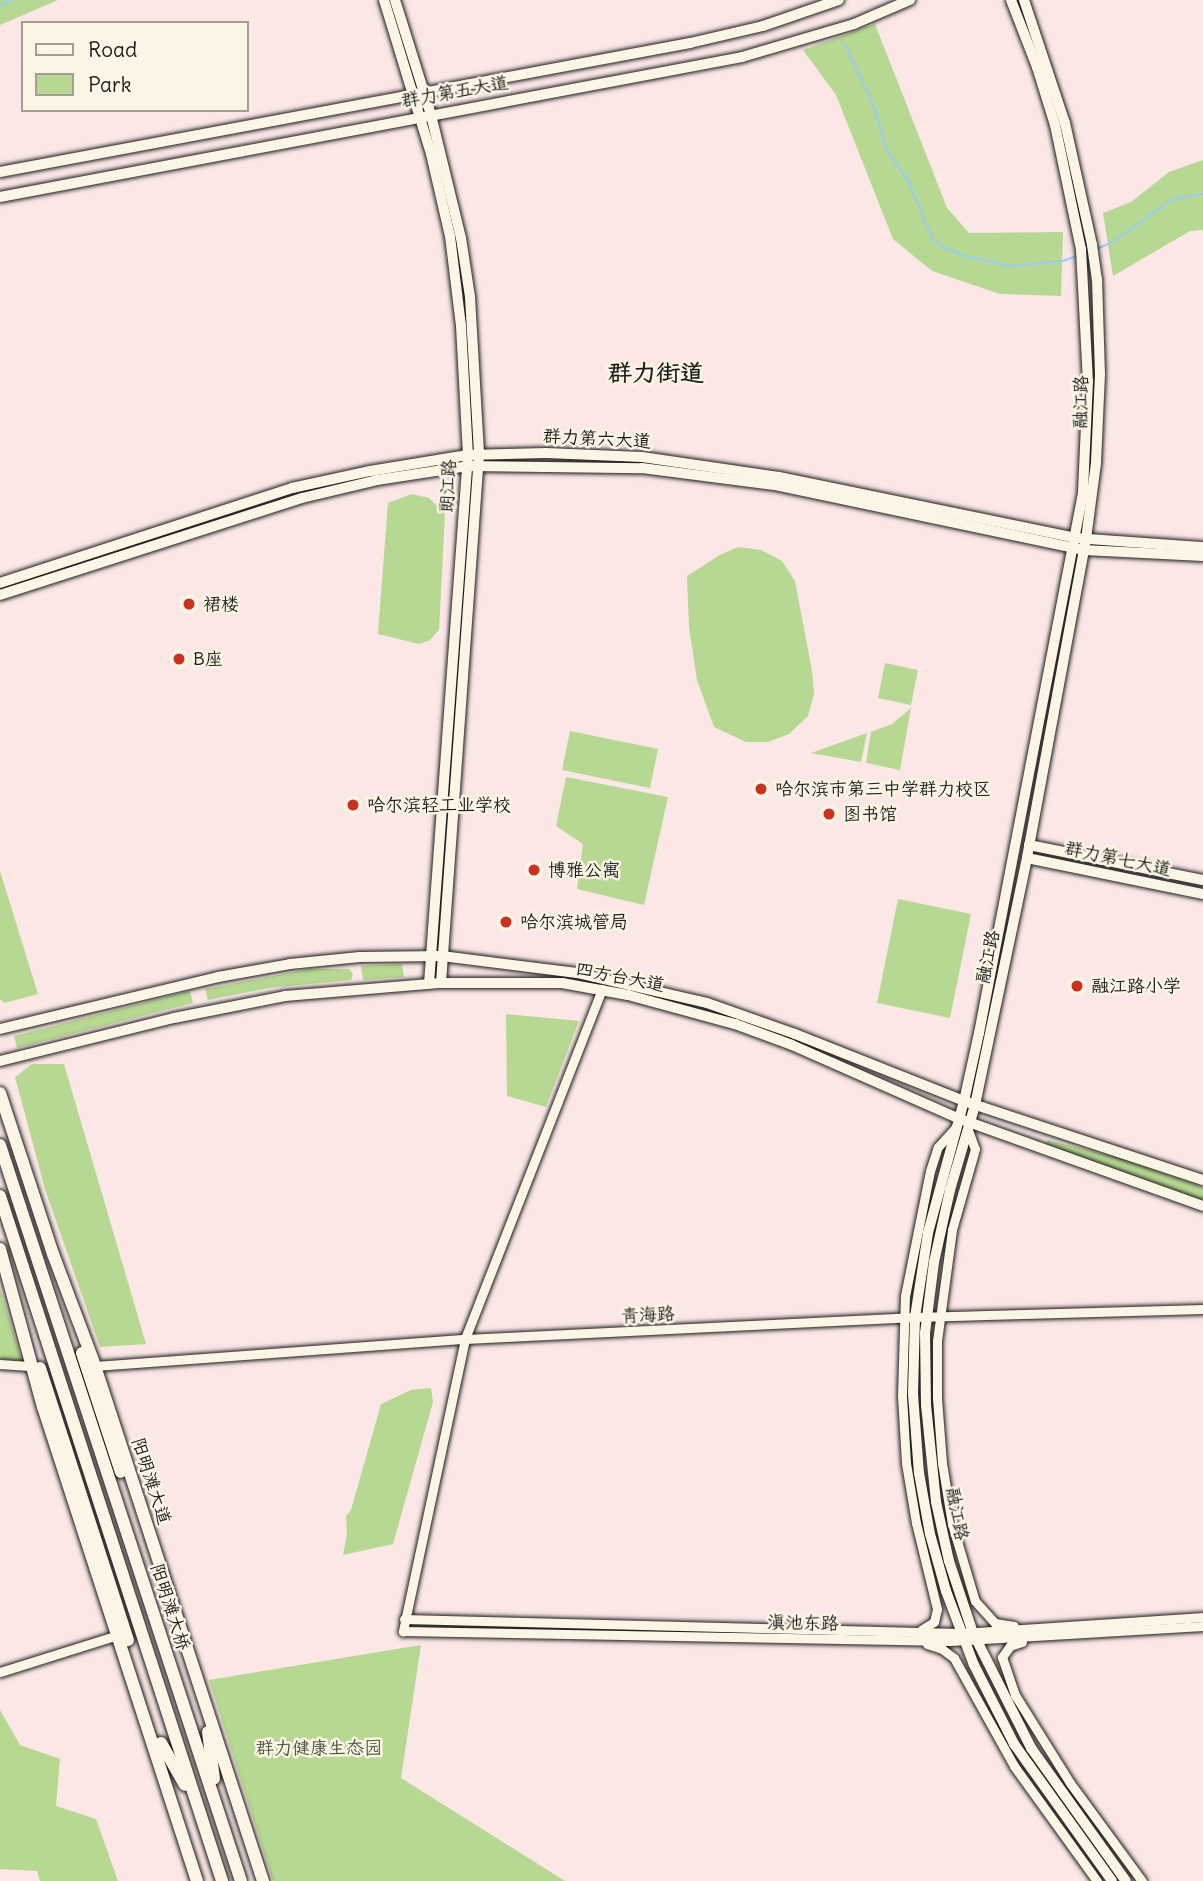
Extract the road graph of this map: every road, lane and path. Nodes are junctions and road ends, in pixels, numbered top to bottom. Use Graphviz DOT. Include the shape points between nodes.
graph roads {
  1 [pos="384,0"];
  2 [pos="396,0"];
  3 [pos="839,0"];
  4 [pos="910,0"];
  5 [pos="1011,0"];
  6 [pos="1024,0"];
  7 [pos="418,94"];
  8 [pos="425,116"];
  9 [pos="0,172"];
  10 [pos="0,197"];
  11 [pos="1086,247"];
  12 [pos="473,461"];
  13 [pos="1080,544"];
  14 [pos="1203,547"];
  15 [pos="1203,556"];
  16 [pos="0,583"];
  17 [pos="0,595"];
  18 [pos="1029,845"];
  19 [pos="1027,858"];
  20 [pos="1203,880"];
  21 [pos="1203,894"];
  22 [pos="436,955"];
  23 [pos="435,983"];
  24 [pos="602,989"];
  25 [pos="0,1028"];
  26 [pos="0,1060"];
  27 [pos="0,1093"];
  28 [pos="970,1103"];
  29 [pos="964,1124"];
  30 [pos="0,1145"];
  31 [pos="1203,1180"];
  32 [pos="0,1196"];
  33 [pos="1203,1206"];
  34 [pos="927,1240"];
  35 [pos="0,1249"];
  36 [pos="911,1256"];
  37 [pos="55,1261"];
  38 [pos="10,1278"];
  39 [pos="932,1279"];
  40 [pos="941,1305"];
  41 [pos="1203,1309"];
  42 [pos="915,1317"];
  43 [pos="939,1317"];
  44 [pos="465,1339"];
  45 [pos="0,1364"];
  46 [pos="32,1366"];
  47 [pos="95,1366"];
  48 [pos="927,1571"];
  49 [pos="946,1591"];
  50 [pos="1203,1617"];
  51 [pos="404,1619"];
  52 [pos="1203,1626"];
  53 [pos="1040,1628"];
  54 [pos="118,1635"];
  55 [pos="915,1636"];
  56 [pos="969,1637"];
  57 [pos="1034,1637"];
  58 [pos="970,1654"];
  59 [pos="990,1669"];
  60 [pos="0,1672"];
  61 [pos="973,1693"];
  62 [pos="1015,1695"];
  63 [pos="208,1732"];
  64 [pos="161,1743"];
  65 [pos="218,1810"];
  66 [pos="200,1812"];
  67 [pos="197,1881"];
  68 [pos="206,1881"];
  69 [pos="222,1881"];
  70 [pos="241,1881"];
  71 [pos="257,1881"];
  72 [pos="263,1881"];
  73 [pos="1097,1881"];
  74 [pos="1112,1881"];
  75 [pos="1126,1881"];
  76 [pos="1142,1881"];
  1 -- 7 [label="main road, 朗江路"];
  2 -- 7 [label="main road, 朗江路"];
  3 -- 7 [label="main road, 群力第五大道" via="763,26 690,43"];
  4 -- 8 [label="main road, 群力第五大道" via="854,24 742,57"];
  5 -- 11 [label="main road, 融江路" via="1055,125"];
  6 -- 11 [label="main road, 融江路" via="1065,123"];
  7 -- 8 [label="main road, 朗江路"];
  7 -- 9 [label="main road, 群力第五大道"];
  8 -- 10 [label="main road, 群力第五大道"];
  8 -- 12 [label="main road, 朗江路" via="466,266"];
  11 -- 13 [label="main road, 融江路" via="1087,425"];
  11 -- 13 [label="main road, 融江路" via="1097,279 1098,423 1093,499"];
  12 -- 13 [label="main road, 群力第六大道" via="642,468 780,486"];
  12 -- 16 [label="main road, 群力第六大道" via="370,471 292,488"];
  12 -- 17 [label="main road, 群力第六大道" via="302,498"];
  12 -- 22 [label="main road, 朗江路"];
  13 -- 14 [label="main road, 群力第六大道"];
  13 -- 15 [label="main road, 群力第六大道"];
  13 -- 18 [label="main road, 融江路"];
  13 -- 28 [label="main road, 融江路"];
  18 -- 19 [label="main road, 融江路"];
  18 -- 20 [label="main road, 群力第七大道"];
  19 -- 21 [label="main road, 群力第七大道"];
  19 -- 28 [label="main road, 融江路"];
  22 -- 23 [label="main road, 朗江路"];
  22 -- 25 [label="main road, 四方台大道" via="290,964"];
  22 -- 28 [label="main road, 四方台大道" via="577,973 707,1003"];
  23 -- 24 [label="main road, 四方台大道" via="538,982"];
  23 -- 26 [label="main road, 四方台大道" via="285,996"];
  24 -- 29 [label="main road, 四方台大道" via="758,1032"];
  24 -- 44 [label="street"];
  27 -- 37 [label="highway, 阳明滩大道"];
  28 -- 29 [label="main road, 融江路"];
  28 -- 31 [label="main road, 四方台大道"];
  29 -- 33 [label="main road, 四方台大道"];
  29 -- 34 [label="main road, 融江路"];
  29 -- 36 [label="street" via="939,1147"];
  29 -- 39 [label="main road, 融江路"];
  29 -- 40 [label="street" via="975,1149 952,1230"];
  30 -- 65 [label="highway, 阳明滩大桥"];
  32 -- 66 [label="highway, 阳明滩大桥"];
  34 -- 36 [label="street"];
  34 -- 42 [label="main road, 融江路"];
  35 -- 38 [label="highway"];
  36 -- 42 [label="street"];
  37 -- 47 [label="highway, 阳明滩大道"];
  37 -- 63 [label="highway"];
  38 -- 46 [label="highway"];
  38 -- 64 [label="highway"];
  39 -- 40 [label="street"];
  39 -- 42 [label="main road, 融江路"];
  40 -- 43 [label="street"];
  41 -- 43 [label="street, 青海路"];
  42 -- 43 [label="street, 青海路"];
  42 -- 44 [label="street, 青海路"];
  42 -- 48 [label="street" via="902,1417"];
  42 -- 49 [label="main road, 融江路" via="913,1394 918,1459 930,1534"];
  42 -- 56 [label="main road, 融江路" via="936,1502"];
  43 -- 53 [label="street" via="937,1398 942,1463 969,1587 981,1610 995,1623"];
  44 -- 47 [label="street, 青海路"];
  44 -- 51 [label="street"];
  45 -- 46 [label="street"];
  46 -- 54 [label="highway"];
  47 -- 72 [label="highway, 阳明滩大道"];
  48 -- 49 [label="street"];
  48 -- 55 [label="street" via="936,1616"];
  49 -- 56 [label="main road, 融江路"];
  50 -- 53 [label="street, 滇池东路"];
  51 -- 55 [label="street, 滇池东路"];
  51 -- 55 [label="street, 滇池东路" via="403,1631"];
  52 -- 57 [label="street, 滇池东路"];
  53 -- 56 [label="street, 滇池东路"];
  54 -- 60 [label="street"];
  54 -- 67 [label="highway"];
  55 -- 56 [label="street, 滇池东路"];
  55 -- 61 [label="street" via="954,1658"];
  56 -- 57 [label="street, 滇池东路"];
  56 -- 58 [label="main road, 融江路"];
  56 -- 59 [label="main road, 融江路"];
  57 -- 62 [label="street" via="1004,1651 1002,1664"];
  58 -- 61 [label="street"];
  58 -- 74 [label="main road, 融江路" via="1014,1744"];
  59 -- 62 [label="street"];
  59 -- 75 [label="main road, 融江路" via="1031,1748"];
  61 -- 73 [label="street" via="1034,1796"];
  62 -- 76 [label="street" via="1070,1783"];
  63 -- 65 [label="highway"];
  63 -- 71 [label="highway"];
  64 -- 66 [label="highway"];
  64 -- 68 [label="highway"];
  65 -- 70 [label="highway, 阳明滩大桥"];
  66 -- 69 [label="highway, 阳明滩大桥"];
}
